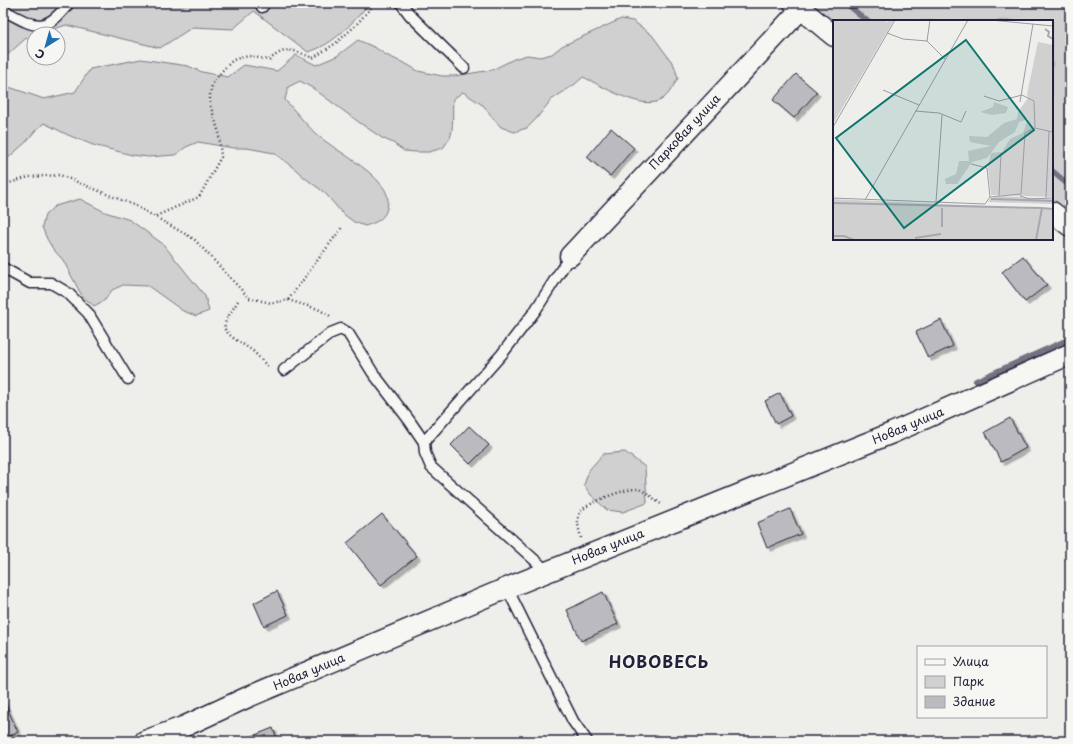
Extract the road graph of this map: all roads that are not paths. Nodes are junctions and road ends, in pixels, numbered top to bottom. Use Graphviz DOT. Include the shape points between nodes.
graph roads {
  1 [pos="69,3"];
  2 [pos="401,3"];
  3 [pos="797,6"];
  4 [pos="3,10"];
  5 [pos="833,35"];
  6 [pos="464,68"];
  7 [pos="1053,213"];
  8 [pos="1070,226"];
  9 [pos="570,256"];
  10 [pos="3,268"];
  11 [pos="1070,354"];
  12 [pos="284,370"];
  13 [pos="128,379"];
  14 [pos="424,442"];
  15 [pos="548,572"];
  16 [pos="507,588"];
  17 [pos="184,734"];
  18 [pos="145,741"];
  19 [pos="587,741"];
  1 -- 4 [label="lane" via="58,17 42,26 29,23"];
  2 -- 6 [label="lane"];
  3 -- 5 [label="street, Парковая улица"];
  3 -- 9 [label="street, Парковая улица"];
  7 -- 8 [label="street"];
  9 -- 14 [label="lane" via="502,354"];
  10 -- 13 [label="lane" via="30,283 51,283 68,293 88,313"];
  11 -- 15 [label="street, Новая улица" via="892,433"];
  12 -- 14 [label="lane" via="330,333 341,329 348,334"];
  14 -- 15 [label="lane" via="425,453 431,467"];
  15 -- 16 [label="street, Новая улица"];
  16 -- 17 [label="street, Новая улица" via="248,697"];
  16 -- 19 [label="lane" via="574,721"];
  17 -- 18 [label="street, Новая улица"];
}
